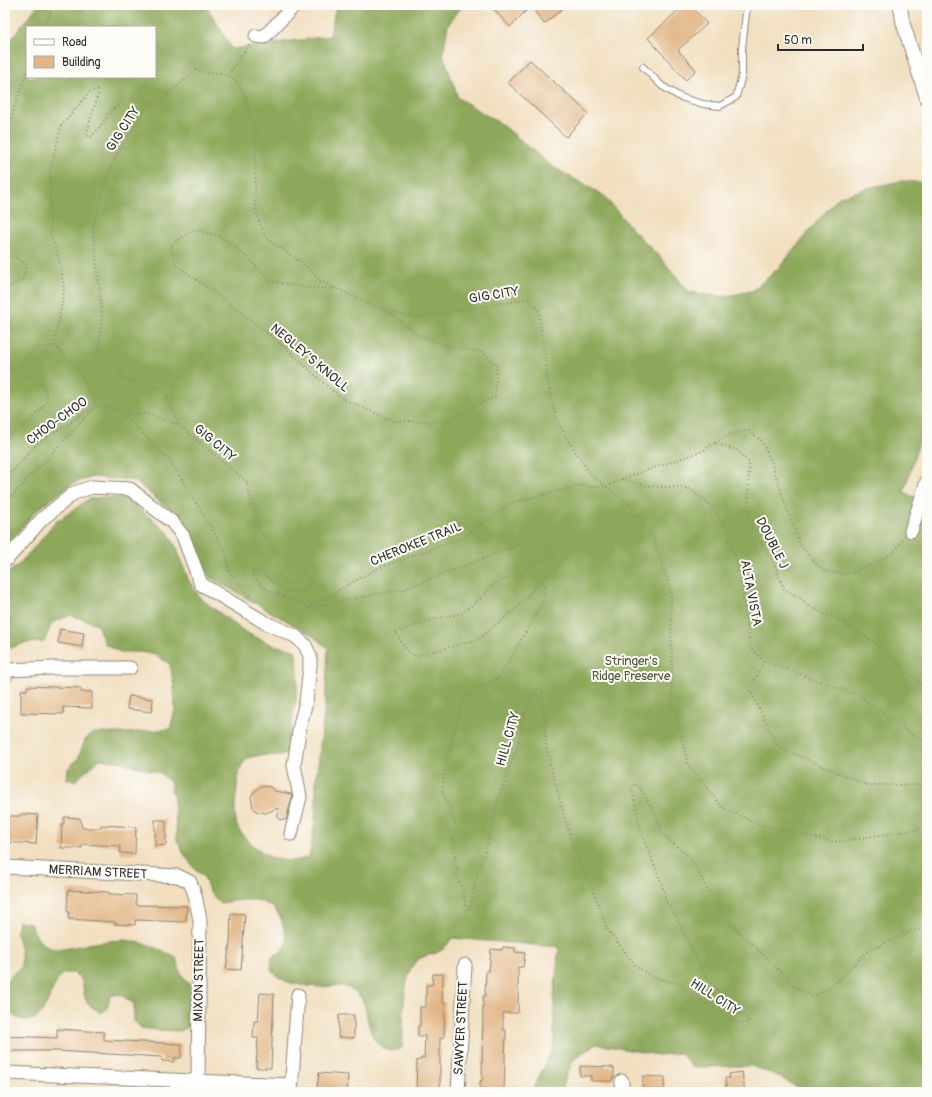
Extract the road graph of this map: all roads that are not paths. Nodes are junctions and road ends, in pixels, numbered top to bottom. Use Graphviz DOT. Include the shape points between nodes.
graph roads {
  1 [pos="295,5"];
  2 [pos="746,5"];
  3 [pos="900,5"];
  4 [pos="256,36"];
  5 [pos="643,67"];
  6 [pos="927,99"];
  7 [pos="927,481"];
  8 [pos="911,531"];
  9 [pos="5,560"];
  10 [pos="130,668"];
  11 [pos="5,677"];
  12 [pos="291,834"];
  13 [pos="5,867"];
  14 [pos="190,882"];
  15 [pos="465,965"];
  16 [pos="298,995"];
  17 [pos="5,1073"];
  18 [pos="198,1080"];
  19 [pos="291,1088"];
  20 [pos="458,1092"];
  1 -- 4 [label="street" via="264,37"];
  2 -- 5 [label="lane" via="742,75 736,97 720,106 702,104 662,86"];
  3 -- 6 [label="street" via="903,23"];
  7 -- 8 [label="street"];
  9 -- 12 [label="street" via="42,519 74,493 92,487 130,489 172,522 184,536 201,584 266,623 295,636 305,645 310,656 310,667 294,765 300,797"];
  10 -- 11 [label="street" via="7,670"];
  13 -- 14 [label="street, MERRIAM STREET" via="178,876"];
  14 -- 18 [label="street, MIXON STREET" via="196,895 200,920"];
  15 -- 20 [label="street, SAWYER STREET"];
  16 -- 19 [label="street"];
  17 -- 18 [label="street"];
  18 -- 19 [label="street"];
}
